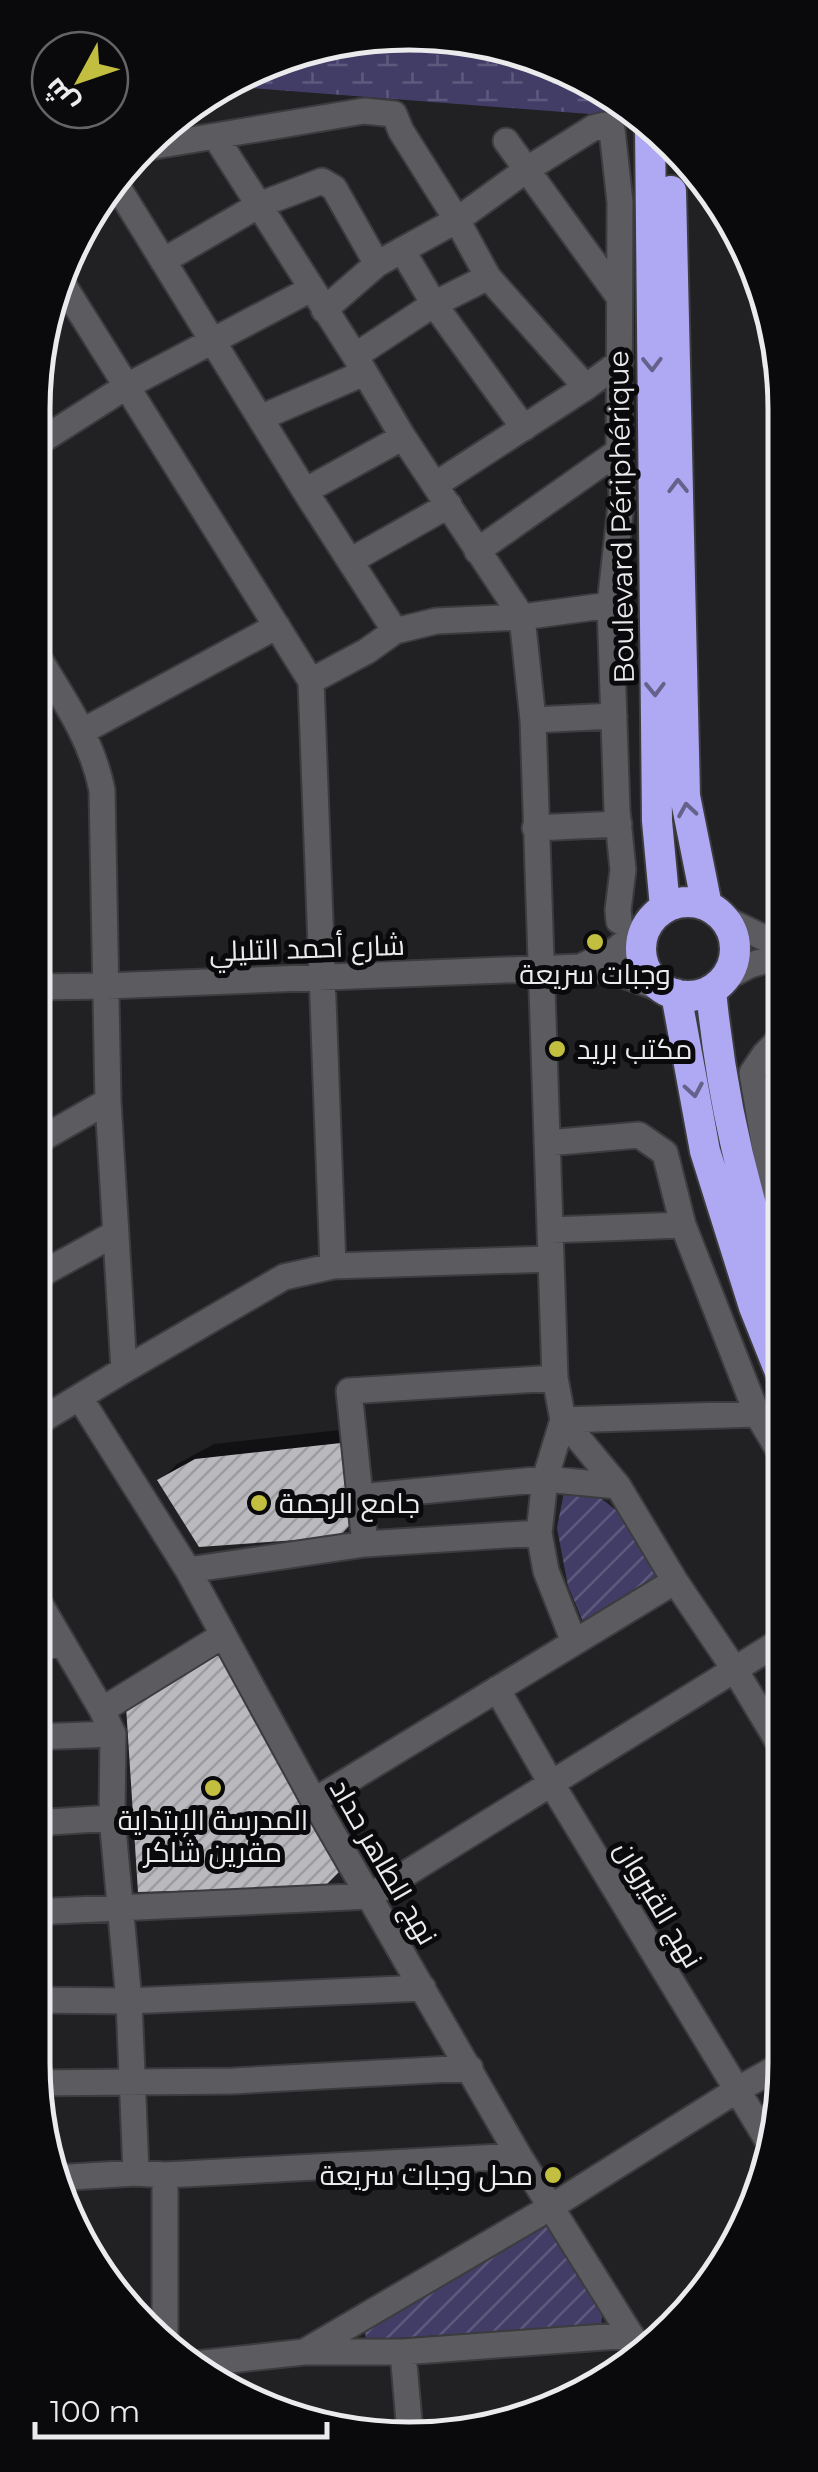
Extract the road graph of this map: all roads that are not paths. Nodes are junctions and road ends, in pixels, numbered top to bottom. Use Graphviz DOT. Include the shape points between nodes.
graph roads {
  1 [pos="215,136"];
  2 [pos="506,142"];
  3 [pos="650,143"];
  4 [pos="167,144"];
  5 [pos="670,163"];
  6 [pos="526,170"];
  7 [pos="122,194"];
  8 [pos="259,205"];
  9 [pos="457,220"];
  10 [pos="402,250"];
  11 [pos="163,262"];
  12 [pos="377,264"];
  13 [pos="488,277"];
  14 [pos="69,294"];
  15 [pos="619,297"];
  16 [pos="318,300"];
  17 [pos="434,304"];
  18 [pos="213,341"];
  19 [pos="620,362"];
  20 [pos="360,364"];
  21 [pos="127,386"];
  22 [pos="586,387"];
  23 [pos="260,418"];
  24 [pos="524,428"];
  25 [pos="50,436"];
  26 [pos="403,437"];
  27 [pos="620,451"];
  28 [pos="304,491"];
  29 [pos="442,495"];
  30 [pos="477,551"];
  31 [pos="350,560"];
  32 [pos="610,605"];
  33 [pos="522,618"];
  34 [pos="277,626"];
  35 [pos="395,631"];
  36 [pos="50,676"];
  37 [pos="311,681"];
  38 [pos="614,716"];
  39 [pos="533,720"];
  40 [pos="83,730"];
  41 [pos="619,824"];
  42 [pos="535,828"];
  43 [pos="715,912"];
  44 [pos="644,918"];
  45 [pos="768,939"];
  46 [pos="768,960"];
  47 [pos="580,967"];
  48 [pos="541,968"];
  49 [pos="322,977"];
  50 [pos="718,984"];
  51 [pos="106,986"];
  52 [pos="50,989"];
  53 [pos="671,992"];
  54 [pos="768,1051"];
  55 [pos="108,1102"];
  56 [pos="50,1134"];
  57 [pos="768,1136"];
  58 [pos="547,1143"];
  59 [pos="683,1225"];
  60 [pos="550,1230"];
  61 [pos="116,1233"];
  62 [pos="551,1259"];
  63 [pos="768,1262"];
  64 [pos="333,1266"];
  65 [pos="50,1269"];
  66 [pos="768,1342"];
  67 [pos="124,1370"];
  68 [pos="555,1378"];
  69 [pos="80,1398"];
  70 [pos="757,1414"];
  71 [pos="50,1415"];
  72 [pos="563,1420"];
  73 [pos="768,1432"];
  74 [pos="544,1479"];
  75 [pos="618,1486"];
  76 [pos="360,1497"];
  77 [pos="539,1532"];
  78 [pos="365,1544"];
  79 [pos="188,1570"];
  80 [pos="675,1581"];
  81 [pos="50,1622"];
  82 [pos="222,1636"];
  83 [pos="574,1642"];
  84 [pos="63,1644"];
  85 [pos="50,1645"];
  86 [pos="768,1649"];
  87 [pos="735,1670"];
  88 [pos="497,1689"];
  89 [pos="108,1722"];
  90 [pos="768,1725"];
  91 [pos="50,1734"];
  92 [pos="551,1783"];
  93 [pos="314,1801"];
  94 [pos="112,1818"];
  95 [pos="50,1822"];
  96 [pos="370,1896"];
  97 [pos="119,1907"];
  98 [pos="50,1911"];
  99 [pos="423,1988"];
  100 [pos="50,2000"];
  101 [pos="129,2002"];
  102 [pos="470,2068"];
  103 [pos="768,2073"];
  104 [pos="132,2081"];
  105 [pos="51,2083"];
  106 [pos="737,2090"];
  107 [pos="761,2130"];
  108 [pos="519,2156"];
  109 [pos="136,2173"];
  110 [pos="165,2175"];
  111 [pos="69,2177"];
  112 [pos="550,2207"];
  113 [pos="166,2327"];
  114 [pos="635,2342"];
  115 [pos="633,2344"];
  116 [pos="304,2352"];
  117 [pos="403,2352"];
  118 [pos="212,2362"];
  119 [pos="409,2422"];
  1 -- 4 [label="street"];
  1 -- 8 [label="street"];
  1 -- 9 [label="street" via="364,111 394,114"];
  2 -- 6 [label="street"];
  3 -- 44 [label="highway, Boulevard Périphérique, one-way" via="656,821"];
  43 -- 5 [label="highway, Boulevard Périphérique, one-way" via="684,796"];
  6 -- 9 [label="street"];
  6 -- 15 [label="street"];
  6 -- 15 [label="street" via="592,128 612,130"];
  7 -- 11 [label="street"];
  8 -- 11 [label="street"];
  8 -- 12 [label="street" via="322,182 330,185"];
  8 -- 16 [label="street"];
  9 -- 10 [label="street"];
  9 -- 13 [label="street"];
  10 -- 12 [label="street"];
  10 -- 17 [label="street"];
  11 -- 18 [label="street"];
  12 -- 16 [label="street"];
  13 -- 17 [label="street"];
  13 -- 22 [label="street"];
  14 -- 21 [label="street"];
  15 -- 19 [label="street"];
  16 -- 18 [label="street"];
  16 -- 20 [label="street"];
  17 -- 20 [label="street"];
  17 -- 24 [label="street"];
  18 -- 21 [label="street"];
  18 -- 23 [label="street"];
  19 -- 22 [label="street"];
  19 -- 27 [label="street"];
  20 -- 23 [label="street"];
  20 -- 26 [label="street"];
  21 -- 25 [label="street"];
  21 -- 34 [label="street"];
  22 -- 24 [label="street"];
  23 -- 28 [label="street"];
  24 -- 29 [label="street"];
  26 -- 28 [label="street"];
  26 -- 29 [label="street"];
  27 -- 30 [label="street"];
  27 -- 32 [label="street"];
  28 -- 31 [label="street"];
  29 -- 30 [label="street"];
  29 -- 31 [label="street"];
  30 -- 33 [label="street"];
  31 -- 35 [label="street"];
  32 -- 33 [label="street"];
  32 -- 38 [label="street"];
  33 -- 35 [label="street"];
  33 -- 39 [label="street"];
  34 -- 37 [label="street"];
  34 -- 40 [label="street"];
  35 -- 37 [label="street"];
  36 -- 40 [label="street"];
  37 -- 49 [label="street"];
  38 -- 39 [label="street"];
  38 -- 41 [label="street"];
  39 -- 42 [label="street"];
  40 -- 51 [label="street" via="102,790"];
  41 -- 42 [label="street"];
  41 -- 44 [label="street" via="618,910"];
  42 -- 48 [label="street"];
  43 -- 44 [label="highway" via="678,902"];
  43 -- 45 [label="street"];
  43 -- 50 [label="highway" via="732,931 735,947"];
  44 -- 47 [label="street" via="614,951"];
  44 -- 53 [label="highway" via="645,968"];
  46 -- 50 [label="street"];
  47 -- 48 [label="street, شارع أحمد التليلي"];
  47 -- 53 [label="street"];
  48 -- 49 [label="street, شارع أحمد التليلي"];
  48 -- 58 [label="street"];
  49 -- 51 [label="street, شارع أحمد التليلي"];
  49 -- 64 [label="street"];
  50 -- 53 [label="highway" via="694,995"];
  50 -- 63 [label="highway" via="720,1066 742,1178"];
  51 -- 52 [label="street, شارع أحمد التليلي"];
  51 -- 55 [label="street"];
  53 -- 66 [label="highway, one-way" via="705,1151"];
  54 -- 57 [label="street" via="752,1072"];
  55 -- 56 [label="street"];
  55 -- 61 [label="street"];
  58 -- 59 [label="street" via="638,1135 665,1152"];
  58 -- 60 [label="street"];
  59 -- 60 [label="street"];
  59 -- 70 [label="street"];
  60 -- 62 [label="street"];
  61 -- 65 [label="street"];
  61 -- 67 [label="street"];
  62 -- 64 [label="street"];
  62 -- 68 [label="street"];
  64 -- 67 [label="street" via="284,1277"];
  67 -- 69 [label="street"];
  68 -- 72 [label="street"];
  68 -- 76 [label="street" via="349,1392"];
  69 -- 71 [label="street"];
  69 -- 79 [label="street, نهج الطاهر حداد"];
  70 -- 72 [label="street"];
  70 -- 73 [label="street"];
  72 -- 74 [label="street"];
  72 -- 75 [label="street"];
  74 -- 75 [label="street"];
  74 -- 76 [label="street"];
  74 -- 77 [label="street"];
  75 -- 80 [label="street"];
  76 -- 78 [label="street"];
  77 -- 78 [label="street"];
  77 -- 83 [label="street" via="546,1571"];
  78 -- 79 [label="street"];
  79 -- 82 [label="street, نهج الطاهر حداد"];
  80 -- 83 [label="street"];
  80 -- 87 [label="street"];
  81 -- 84 [label="street"];
  82 -- 89 [label="street"];
  82 -- 93 [label="street, نهج الطاهر حداد"];
  83 -- 88 [label="street"];
  84 -- 85 [label="street"];
  84 -- 89 [label="street"];
  86 -- 87 [label="street"];
  87 -- 90 [label="street"];
  87 -- 92 [label="street"];
  88 -- 92 [label="street, نهج القيروان"];
  88 -- 93 [label="street"];
  89 -- 91 [label="street"];
  89 -- 94 [label="street"];
  92 -- 96 [label="street"];
  92 -- 106 [label="street, نهج القيروان"];
  93 -- 96 [label="street, نهج الطاهر حداد"];
  94 -- 95 [label="street"];
  94 -- 97 [label="street"];
  96 -- 97 [label="street"];
  96 -- 99 [label="street, نهج الطاهر حداد"];
  97 -- 98 [label="street"];
  97 -- 101 [label="street"];
  99 -- 101 [label="street"];
  99 -- 102 [label="street, نهج الطاهر حداد"];
  100 -- 101 [label="street"];
  101 -- 104 [label="street"];
  102 -- 104 [label="street"];
  102 -- 108 [label="street, نهج الطاهر حداد"];
  103 -- 106 [label="street"];
  104 -- 105 [label="street"];
  104 -- 109 [label="street"];
  106 -- 107 [label="street, نهج القيروان"];
  106 -- 112 [label="street"];
  108 -- 110 [label="street"];
  108 -- 112 [label="street, نهج الطاهر حداد"];
  109 -- 110 [label="street"];
  109 -- 111 [label="street"];
  110 -- 113 [label="street"];
  112 -- 114 [label="street, نهج الطاهر حداد"];
  112 -- 116 [label="street"];
  115 -- 117 [label="street"];
  116 -- 117 [label="street"];
  116 -- 118 [label="street"];
  117 -- 119 [label="street"];
}
